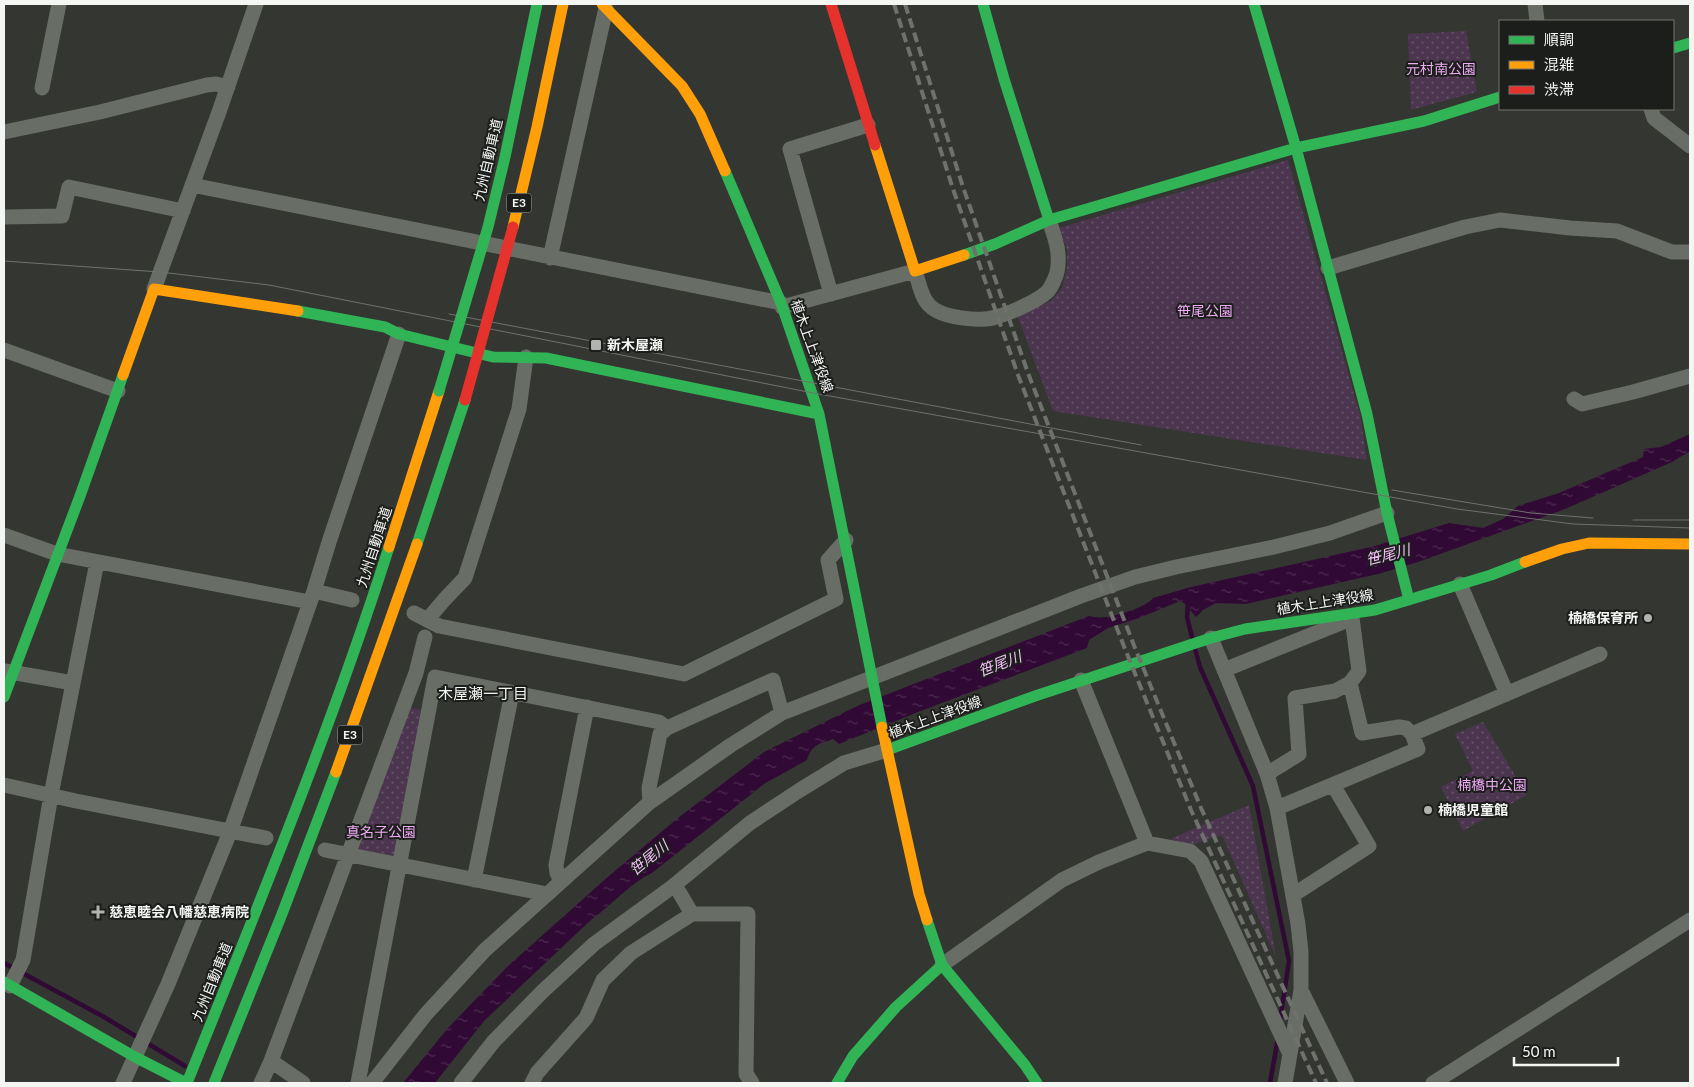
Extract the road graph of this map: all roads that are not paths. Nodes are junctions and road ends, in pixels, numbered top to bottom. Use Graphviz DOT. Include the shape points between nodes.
graph roads {
  1 [pos="59,4"];
  2 [pos="256,4"];
  3 [pos="537,4"];
  4 [pos="562,4"];
  5 [pos="831,4"];
  6 [pos="983,4"];
  7 [pos="1254,4"];
  8 [pos="1535,4"];
  9 [pos="604,6"];
  10 [pos="1537,20"];
  11 [pos="1690,43"];
  12 [pos="1674,48"];
  13 [pos="228,87"];
  14 [pos="42,88"];
  15 [pos="1499,97"];
  16 [pos="1651,110"];
  17 [pos="868,125"];
  18 [pos="4,132"];
  19 [pos="1690,146"];
  20 [pos="1296,148"];
  21 [pos="192,186"];
  22 [pos="183,211"];
  23 [pos="4,216"];
  24 [pos="1049,220"];
  25 [pos="1690,252"];
  26 [pos="550,258"];
  27 [pos="1328,268"];
  28 [pos="915,271"];
  29 [pos="154,289"];
  30 [pos="831,294"];
  31 [pos="782,305"];
  32 [pos="399,334"];
  33 [pos="4,350"];
  34 [pos="526,357"];
  35 [pos="1690,376"];
  36 [pos="118,391"];
  37 [pos="1574,399"];
  38 [pos="819,414"];
  39 [pos="1388,516"];
  40 [pos="4,534"];
  41 [pos="846,540"];
  42 [pos="1690,544"];
  43 [pos="57,554"];
  44 [pos="97,562"];
  45 [pos="1460,584"];
  46 [pos="312,597"];
  47 [pos="352,600"];
  48 [pos="1409,600"];
  49 [pos="1368,612"];
  50 [pos="414,613"];
  51 [pos="1352,618"];
  52 [pos="428,620"];
  53 [pos="425,637"];
  54 [pos="1211,638"];
  55 [pos="1600,654"];
  56 [pos="1224,670"];
  57 [pos="8,672"];
  58 [pos="416,673"];
  59 [pos="435,677"];
  60 [pos="1081,680"];
  61 [pos="873,682"];
  62 [pos="73,683"];
  63 [pos="1350,683"];
  64 [pos="512,692"];
  65 [pos="1507,694"];
  66 [pos="4,697"];
  67 [pos="587,707"];
  68 [pos="782,713"];
  69 [pos="667,728"];
  70 [pos="1412,734"];
  71 [pos="886,746"];
  72 [pos="1267,774"];
  73 [pos="4,785"];
  74 [pos="1332,785"];
  75 [pos="51,796"];
  76 [pos="650,802"];
  77 [pos="1277,808"];
  78 [pos="230,832"];
  79 [pos="266,838"];
  80 [pos="1147,843"];
  81 [pos="325,850"];
  82 [pos="347,855"];
  83 [pos="400,866"];
  84 [pos="474,880"];
  85 [pos="561,882"];
  86 [pos="675,885"];
  87 [pos="547,894"];
  88 [pos="1293,895"];
  89 [pos="692,914"];
  90 [pos="1690,920"];
  91 [pos="942,964"];
  92 [pos="13,977"];
  93 [pos="1301,990"];
  94 [pos="138,1052"];
  95 [pos="1289,1052"];
  96 [pos="271,1061"];
  97 [pos="123,1083"];
  98 [pos="186,1083"];
  99 [pos="214,1083"];
  100 [pos="261,1083"];
  101 [pos="303,1083"];
  102 [pos="358,1083"];
  103 [pos="372,1083"];
  104 [pos="461,1083"];
  105 [pos="532,1083"];
  106 [pos="752,1083"];
  107 [pos="837,1083"];
  108 [pos="1037,1083"];
  109 [pos="1284,1083"];
  110 [pos="1348,1083"];
  111 [pos="1433,1083"];
  1 -- 14 [label="street"];
  2 -- 13 [label="street"];
  3 -- 98 [label="main road, 九州自動車道 / E3, bridge" via="488,227 375,592 300,802"];
  4 -- 99 [label="main road, E3, bridge" via="512,234 465,400 377,662"];
  5 -- 17 [label="main road"];
  6 -- 24 [label="main road"];
  7 -- 20 [label="main road"];
  8 -- 10 [label="street"];
  9 -- 26 [label="street"];
  9 -- 31 [label="main road, 植木上上津役線" via="682,86 700,114"];
  11 -- 12 [label="main road"];
  13 -- 18 [label="street" via="207,85"];
  13 -- 21 [label="street"];
  15 -- 20 [label="main road" via="1424,121"];
  16 -- 19 [label="street" via="1654,118"];
  17 -- 28 [label="main road"];
  17 -- 30 [label="street" via="790,149"];
  20 -- 24 [label="main road"];
  20 -- 27 [label="main road"];
  21 -- 22 [label="street"];
  21 -- 26 [label="street"];
  22 -- 23 [label="street" via="69,187 62,216"];
  22 -- 29 [label="street"];
  24 -- 28 [label="main road" via="995,244"];
  24 -- 28 [label="street" via="1059,250 1057,273 1048,291 995,318 960,318 930,306"];
  25 -- 27 [label="street" via="1672,252 1617,231 1500,220"];
  26 -- 31 [label="street"];
  27 -- 39 [label="main road" via="1367,414"];
  28 -- 30 [label="street"];
  29 -- 32 [label="main road" via="325,315 385,327"];
  29 -- 36 [label="main road"];
  30 -- 31 [label="street"];
  31 -- 38 [label="main road, 植木上上津役線"];
  32 -- 34 [label="main road" via="493,357"];
  32 -- 46 [label="street"];
  33 -- 36 [label="street"];
  34 -- 38 [label="main road" via="546,358"];
  34 -- 52 [label="street" via="519,409 465,578"];
  35 -- 37 [label="street" via="1582,404"];
  36 -- 43 [label="main road"];
  38 -- 41 [label="main road, 植木上上津役線"];
  39 -- 48 [label="main road"];
  39 -- 61 [label="street" via="1274,548 1135,577"];
  40 -- 43 [label="street"];
  41 -- 52 [label="street" via="828,560 836,599 684,674 439,626"];
  41 -- 61 [label="main road, 植木上上津役線"];
  42 -- 45 [label="main road, 植木上上津役線" via="1589,543"];
  43 -- 44 [label="street"];
  43 -- 57 [label="main road"];
  44 -- 46 [label="street"];
  44 -- 62 [label="street"];
  45 -- 48 [label="main road, 植木上上津役線"];
  45 -- 65 [label="street"];
  46 -- 47 [label="street"];
  46 -- 78 [label="street"];
  48 -- 49 [label="main road, 植木上上津役線"];
  49 -- 51 [label="street"];
  49 -- 54 [label="main road, 植木上上津役線" via="1245,629"];
  50 -- 52 [label="street"];
  51 -- 56 [label="street"];
  51 -- 63 [label="street" via="1359,671"];
  53 -- 58 [label="street"];
  54 -- 56 [label="street"];
  54 -- 60 [label="main road, 植木上上津役線"];
  55 -- 65 [label="street"];
  56 -- 72 [label="street"];
  57 -- 62 [label="street"];
  57 -- 66 [label="main road"];
  58 -- 59 [label="street"];
  58 -- 82 [label="street"];
  59 -- 64 [label="street"];
  59 -- 83 [label="street"];
  60 -- 71 [label="main road, 植木上上津役線"];
  60 -- 80 [label="street"];
  61 -- 68 [label="street"];
  61 -- 71 [label="main road, 植木上上津役線"];
  62 -- 75 [label="street"];
  63 -- 70 [label="street" via="1362,733 1400,727"];
  63 -- 72 [label="street" via="1335,691 1295,698 1299,754"];
  64 -- 67 [label="street"];
  64 -- 84 [label="street"];
  65 -- 70 [label="street"];
  67 -- 69 [label="street" via="659,722"];
  67 -- 85 [label="street" via="556,865"];
  68 -- 69 [label="street" via="773,680"];
  68 -- 76 [label="street" via="730,745"];
  69 -- 76 [label="street" via="660,734"];
  70 -- 74 [label="street" via="1418,749"];
  71 -- 86 [label="street" via="844,763 800,790 750,823"];
  71 -- 91 [label="main road" via="919,894"];
  72 -- 77 [label="street"];
  73 -- 75 [label="street"];
  74 -- 77 [label="street"];
  74 -- 88 [label="street" via="1369,846"];
  75 -- 78 [label="street"];
  75 -- 92 [label="street"];
  76 -- 85 [label="street"];
  77 -- 88 [label="street"];
  78 -- 79 [label="street"];
  78 -- 94 [label="street"];
  80 -- 91 [label="street" via="1062,880"];
  80 -- 95 [label="street" via="1190,850 1201,860"];
  81 -- 82 [label="street"];
  82 -- 83 [label="street"];
  82 -- 96 [label="street"];
  83 -- 84 [label="street"];
  83 -- 102 [label="street"];
  84 -- 87 [label="street"];
  85 -- 87 [label="street"];
  86 -- 89 [label="street"];
  86 -- 104 [label="street" via="594,944 543,991 494,1042"];
  87 -- 103 [label="street" via="485,950 426,1014"];
  88 -- 93 [label="street" via="1301,952"];
  89 -- 105 [label="street" via="632,953 603,980 586,1018 537,1073"];
  89 -- 106 [label="street" via="748,914 746,1074"];
  90 -- 111 [label="street"];
  91 -- 107 [label="main road" via="896,1007 853,1056"];
  91 -- 108 [label="main road"];
  92 -- 94 [label="main road"];
  93 -- 95 [label="street"];
  93 -- 110 [label="street"];
  94 -- 97 [label="street"];
  94 -- 98 [label="main road"];
  95 -- 109 [label="street"];
  96 -- 100 [label="street"];
  96 -- 101 [label="street"];
}
